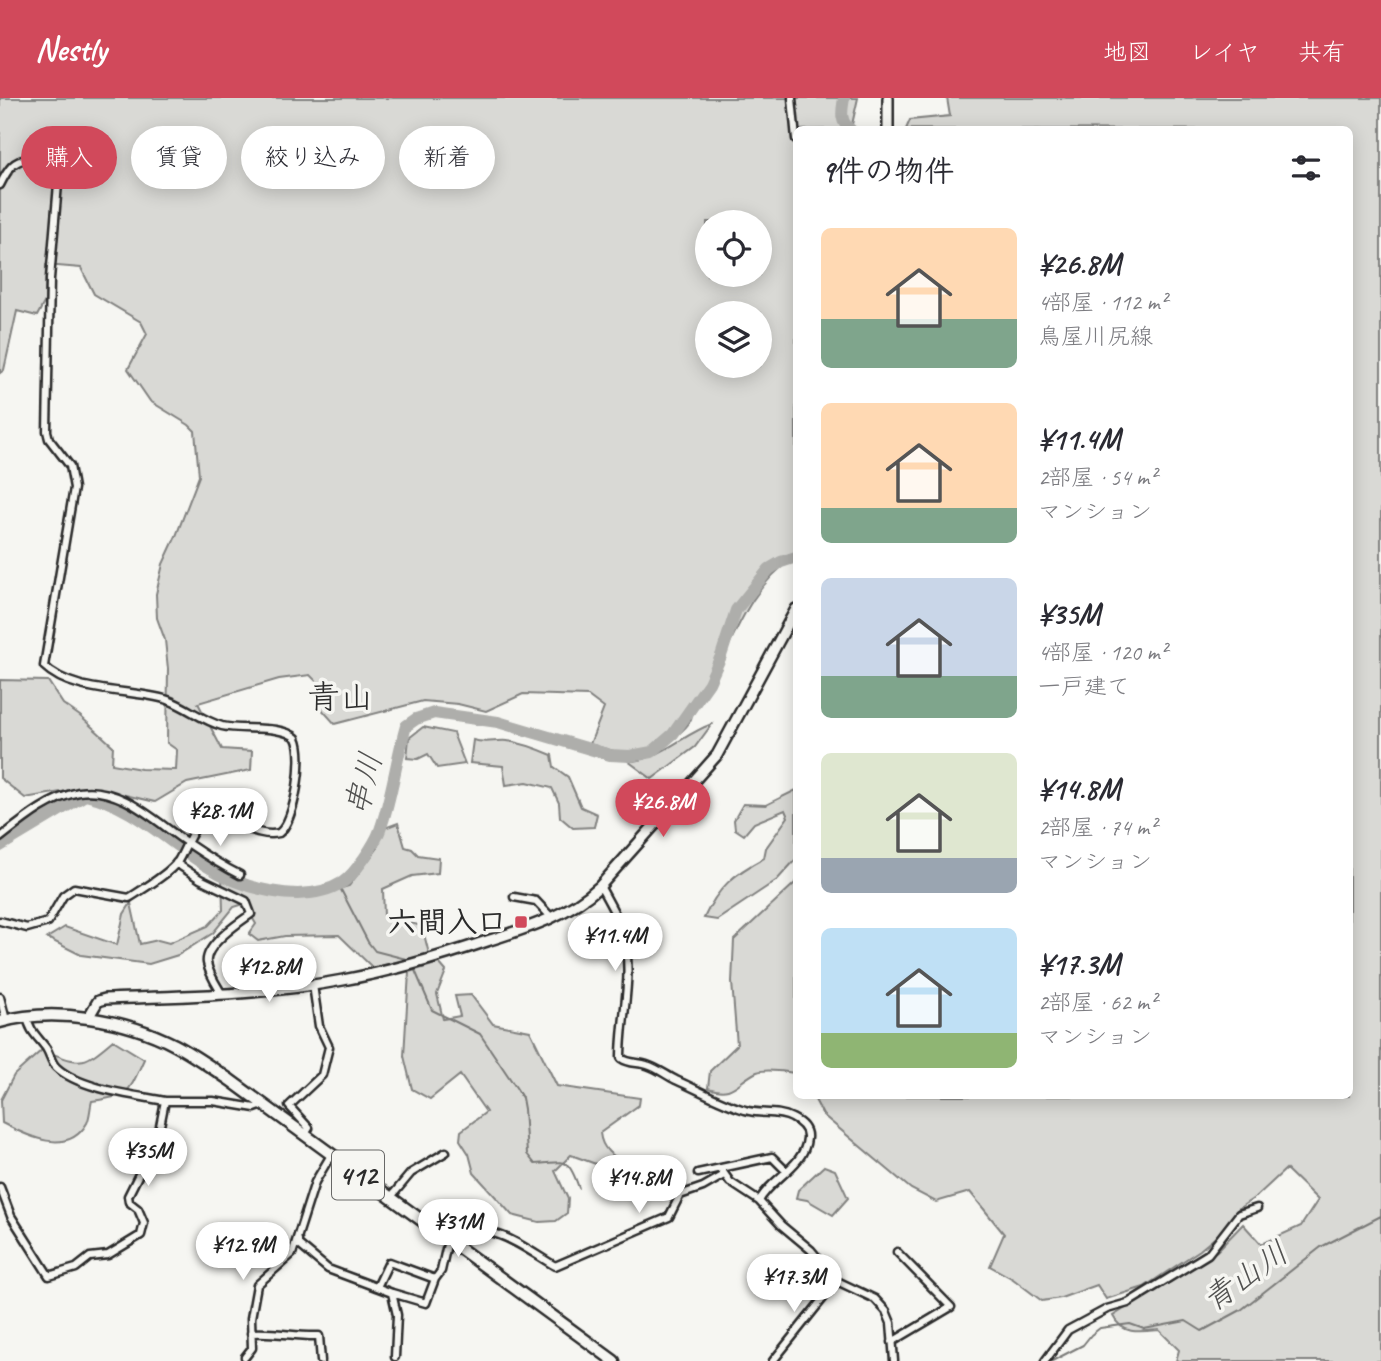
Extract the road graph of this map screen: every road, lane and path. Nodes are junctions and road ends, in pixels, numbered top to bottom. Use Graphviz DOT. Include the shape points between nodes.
graph roads {
  1 [pos="792,98"];
  2 [pos="888,98"];
  3 [pos="795,126"];
  4 [pos="888,126"];
  5 [pos="0,185"];
  6 [pos="793,615"];
  7 [pos="0,838"];
  8 [pos="187,844"];
  9 [pos="178,861"];
  10 [pos="240,875"];
  11 [pos="600,886"];
  12 [pos="513,898"];
  13 [pos="552,918"];
  14 [pos="0,921"];
  15 [pos="313,985"];
  16 [pos="222,994"];
  17 [pos="0,997"];
  18 [pos="27,1016"];
  19 [pos="88,1018"];
  20 [pos="3,1021"];
  21 [pos="164,1101"];
  22 [pos="263,1105"];
  23 [pos="304,1136"];
  24 [pos="446,1152"];
  25 [pos="331,1155"];
  26 [pos="786,1171"];
  27 [pos="723,1172"];
  28 [pos="698,1173"];
  29 [pos="0,1187"];
  30 [pos="390,1198"];
  31 [pos="759,1201"];
  32 [pos="1257,1208"];
  33 [pos="298,1234"];
  34 [pos="448,1240"];
  35 [pos="897,1252"];
  36 [pos="435,1279"];
  37 [pos="837,1281"];
  38 [pos="377,1287"];
  39 [pos="392,1293"];
  40 [pos="251,1333"];
  41 [pos="892,1342"];
  42 [pos="245,1357"];
  43 [pos="395,1357"];
  44 [pos="320,1361"];
  45 [pos="614,1361"];
  46 [pos="773,1361"];
  47 [pos="894,1361"];
  48 [pos="1045,1361"];
  1 -- 3 [label="street"];
  2 -- 4 [label="main road"];
  5 -- 8 [label="street" via="12,166 25,160 48,165 57,177 47,431 70,466 74,488 44,666 59,678 165,699 220,726 284,730 299,743 299,775 284,829 268,834 207,818"];
  6 -- 11 [label="main road" via="717,755"];
  7 -- 8 [label="street" via="49,804 77,792 93,791 120,797"];
  8 -- 9 [label="street"];
  8 -- 10 [label="street"];
  9 -- 14 [label="street" via="129,898 74,888 63,896 48,922 27,928"];
  9 -- 16 [label="street" via="250,907 251,915 208,953 206,960"];
  11 -- 13 [label="main road" via="585,901"];
  11 -- 26 [label="street" via="625,941 629,974 621,1058 647,1065 710,1098 746,1111 784,1115 804,1125 807,1140"];
  12 -- 13 [label="street" via="536,901"];
  13 -- 15 [label="main road" via="461,950"];
  15 -- 16 [label="main road"];
  15 -- 23 [label="street" via="319,1026 330,1047 322,1075 289,1106 309,1128"];
  16 -- 19 [label="main road" via="98,1000"];
  17 -- 20 [label="street"];
  18 -- 19 [label="highway, 412"];
  18 -- 20 [label="highway, 412"];
  18 -- 21 [label="street" via="28,1025 54,1064 69,1076"];
  19 -- 22 [label="highway, 412" via="176,1045"];
  21 -- 22 [label="street"];
  21 -- 29 [label="street" via="158,1136 128,1196 144,1223 141,1235 108,1255 49,1276 11,1216"];
  22 -- 23 [label="highway, 412"];
  23 -- 25 [label="highway, 412"];
  24 -- 30 [label="street" via="411,1173"];
  25 -- 30 [label="highway, 412"];
  25 -- 33 [label="street" via="315,1182"];
  26 -- 27 [label="street" via="772,1157"];
  26 -- 31 [label="street"];
  27 -- 28 [label="street"];
  27 -- 31 [label="street"];
  27 -- 34 [label="street" via="680,1195 669,1217 555,1266 502,1234 482,1230 458,1233"];
  30 -- 34 [label="highway, 412"];
  31 -- 37 [label="street"];
  32 -- 48 [label="street" via="1239,1214 1208,1254 1128,1303 1068,1330"];
  33 -- 38 [label="street" via="298,1244 328,1269"];
  33 -- 40 [label="street" via="292,1254 257,1284"];
  34 -- 36 [label="street"];
  34 -- 45 [label="highway, 412"];
  35 -- 41 [label="street" via="951,1307"];
  36 -- 38 [label="street" via="389,1262"];
  36 -- 39 [label="street" via="426,1303"];
  37 -- 41 [label="street" via="874,1299 886,1311"];
  37 -- 46 [label="street"];
  38 -- 39 [label="street"];
  39 -- 43 [label="street" via="397,1315"];
  40 -- 42 [label="street" via="252,1349"];
  40 -- 44 [label="street" via="319,1336"];
  41 -- 47 [label="street"];
}
